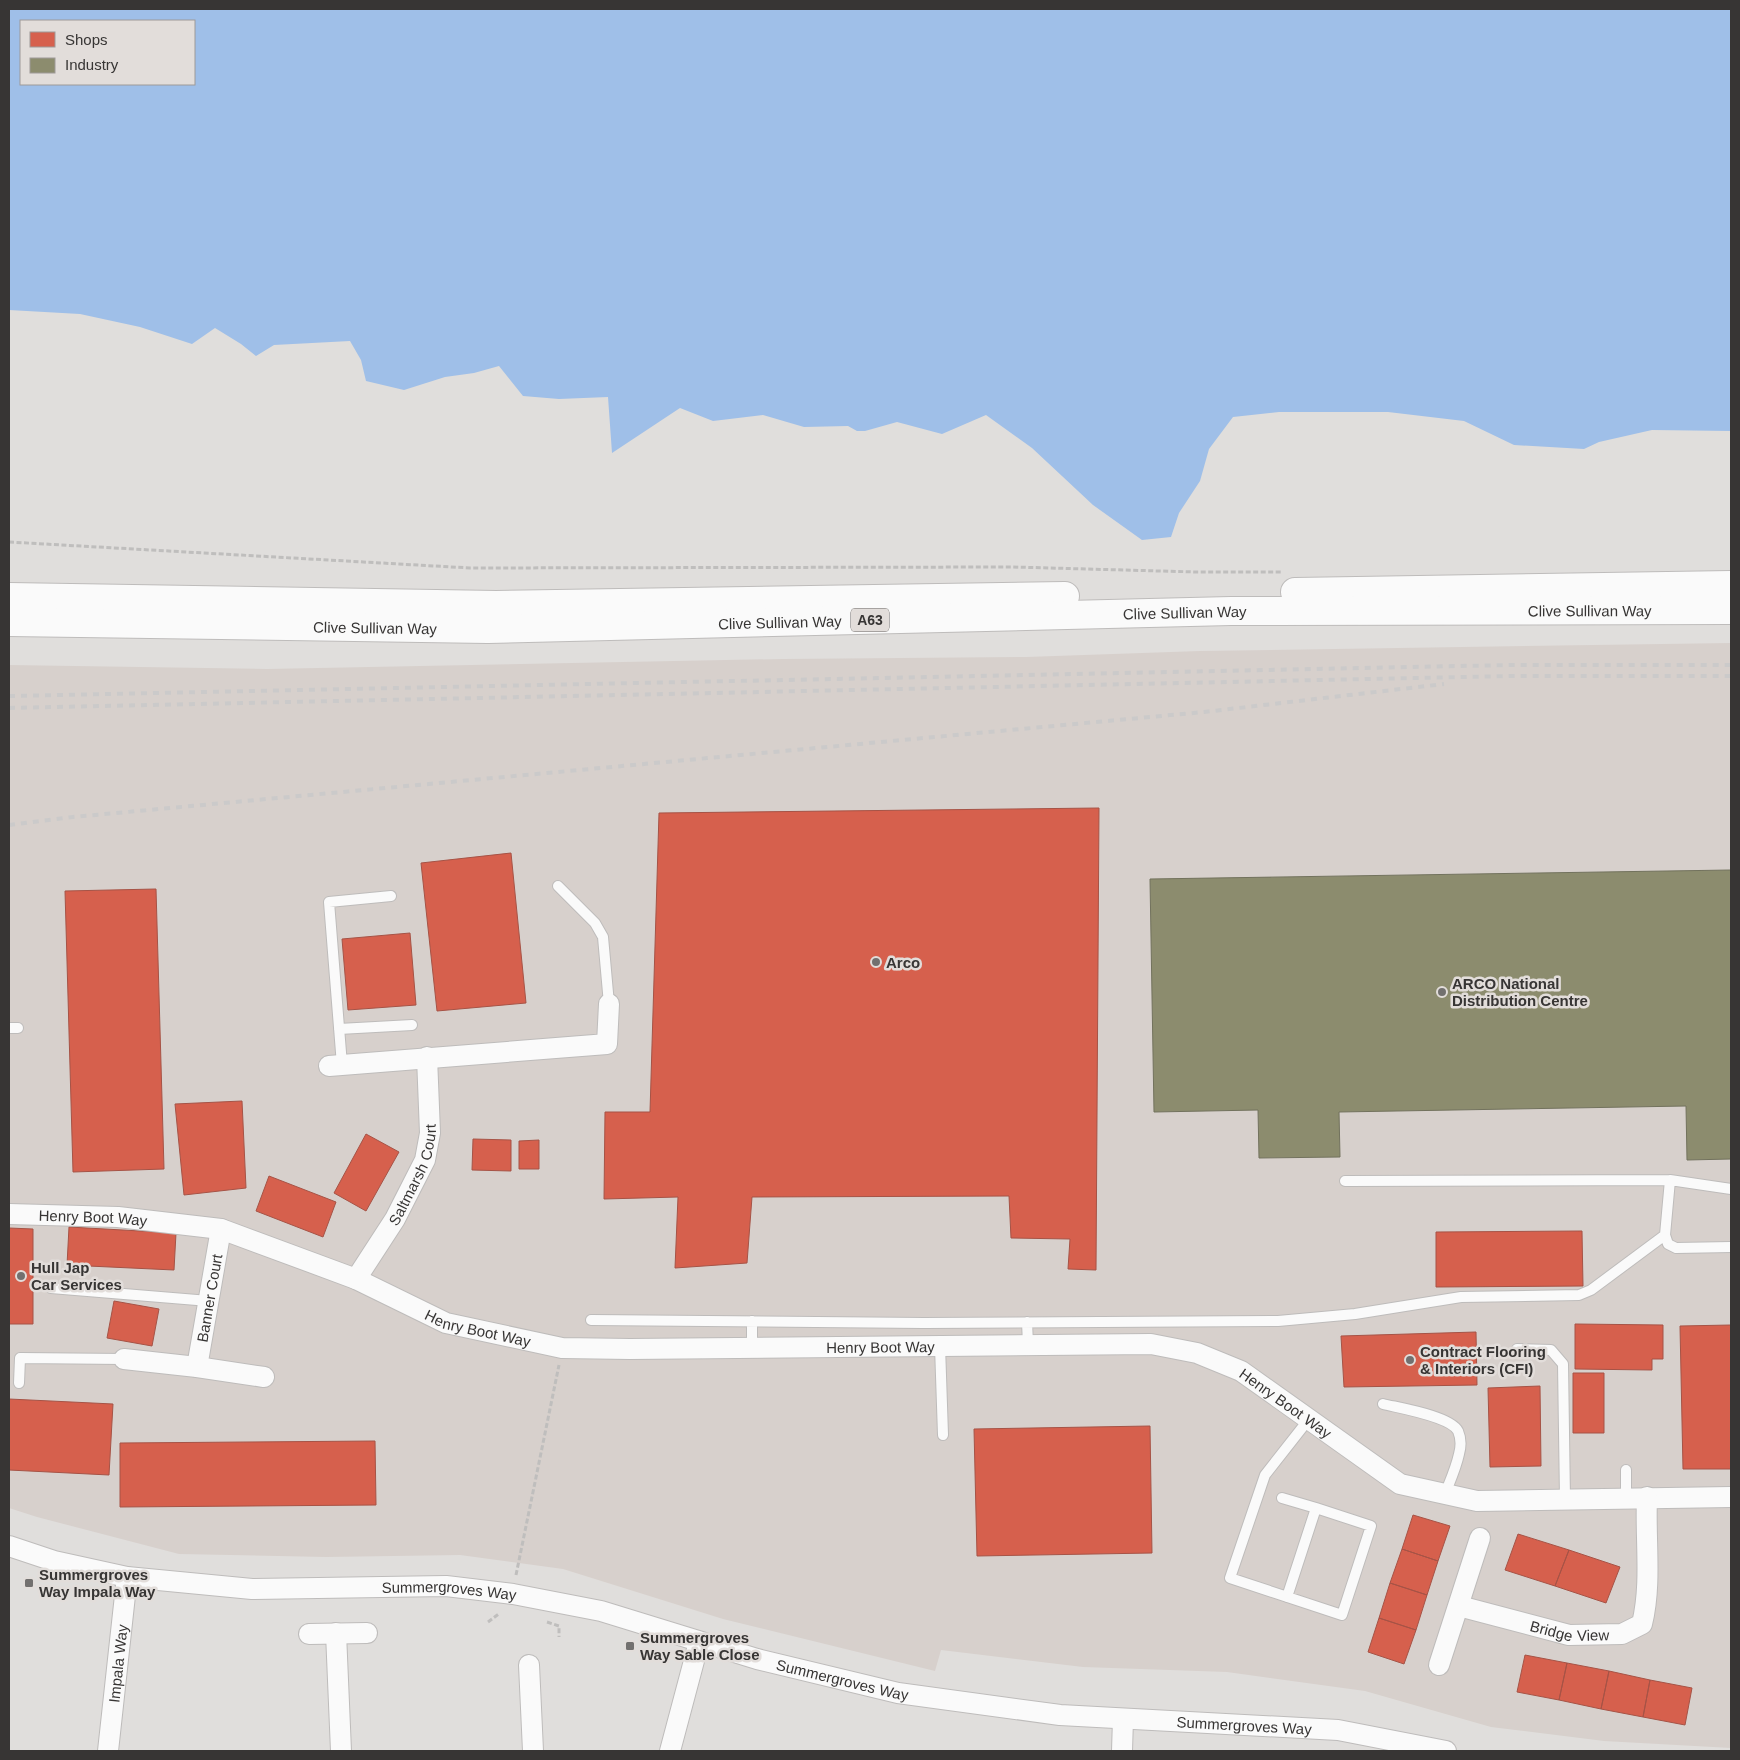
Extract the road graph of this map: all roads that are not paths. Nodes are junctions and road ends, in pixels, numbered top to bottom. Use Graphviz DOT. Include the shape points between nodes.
graph roads {
  1 [pos="1731,585"];
  2 [pos="9,597"];
  3 [pos="1731,610"];
  4 [pos="9,622"];
  5 [pos="558,886"];
  6 [pos="391,896"];
  7 [pos="609,1004"];
  8 [pos="412,1025"];
  9 [pos="339,1028"];
  10 [pos="427,1057"];
  11 [pos="336,1065"];
  12 [pos="1670,1180"];
  13 [pos="1345,1181"];
  14 [pos="1731,1189"];
  15 [pos="9,1214"];
  16 [pos="221,1229"];
  17 [pos="1665,1235"];
  18 [pos="1731,1247"];
  19 [pos="356,1279"];
  20 [pos="51,1288"];
  21 [pos="209,1301"];
  22 [pos="591,1320"];
  23 [pos="752,1321"];
  24 [pos="1027,1322"];
  25 [pos="1028,1344"];
  26 [pos="940,1346"];
  27 [pos="752,1348"];
  28 [pos="1517,1349"];
  29 [pos="124,1359"];
  30 [pos="197,1367"];
  31 [pos="264,1377"];
  32 [pos="19,1383"];
  33 [pos="1383,1404"];
  34 [pos="1309,1419"];
  35 [pos="943,1434"];
  36 [pos="1626,1470"];
  37 [pos="1445,1494"];
  38 [pos="1731,1497"];
  39 [pos="1282,1498"];
  40 [pos="1626,1498"];
  41 [pos="1647,1498"];
  42 [pos="1564,1499"];
  43 [pos="1316,1508"];
  44 [pos="1480,1538"];
  45 [pos="9,1546"];
  46 [pos="127,1577"];
  47 [pos="1287,1597"];
  48 [pos="1459,1606"];
  49 [pos="336,1633"];
  50 [pos="366,1633"];
  51 [pos="309,1634"];
  52 [pos="699,1642"];
  53 [pos="1439,1665"];
  54 [pos="530,1666"];
  55 [pos="1123,1719"];
  56 [pos="108,1751"];
  57 [pos="341,1751"];
  58 [pos="533,1751"];
  59 [pos="670,1751"];
  60 [pos="1122,1751"];
  61 [pos="1446,1751"];
  1 -- 2 [label="highway, Clive Sullivan Way / A63" via="496,606"];
  3 -- 4 [label="highway, Clive Sullivan Way / A63" via="1231,611 488,629"];
  5 -- 7 [label="lane" via="595,923 604,937"];
  6 -- 9 [label="lane" via="329,902"];
  7 -- 10 [label="street" via="607,1044"];
  8 -- 9 [label="lane"];
  9 -- 11 [label="lane"];
  10 -- 11 [label="street"];
  10 -- 19 [label="street, Saltmarsh Court" via="430,1133 426,1160 395,1219"];
  12 -- 13 [label="lane"];
  12 -- 14 [label="lane"];
  12 -- 17 [label="lane"];
  15 -- 16 [label="street, Henry Boot Way" via="118,1217"];
  16 -- 19 [label="street, Henry Boot Way"];
  16 -- 21 [label="street, Banner Court"];
  17 -- 18 [label="lane" via="1668,1244 1676,1248"];
  17 -- 24 [label="lane" via="1591,1290 1579,1295 1461,1297 1355,1314 1278,1321"];
  19 -- 27 [label="street, Henry Boot Way" via="446,1323 562,1348"];
  20 -- 21 [label="lane"];
  21 -- 30 [label="street, Banner Court"];
  22 -- 23 [label="lane"];
  23 -- 24 [label="lane"];
  23 -- 27 [label="lane"];
  24 -- 25 [label="lane"];
  25 -- 26 [label="street, Henry Boot Way"];
  25 -- 34 [label="street, Henry Boot Way" via="1151,1344 1197,1353 1241,1371"];
  26 -- 27 [label="street, Henry Boot Way"];
  26 -- 35 [label="lane"];
  28 -- 42 [label="lane" via="1551,1350 1563,1364"];
  29 -- 30 [label="street"];
  29 -- 32 [label="lane" via="20,1358"];
  30 -- 31 [label="street"];
  33 -- 37 [label="lane" via="1435,1418 1458,1430 1459,1454"];
  34 -- 37 [label="street, Henry Boot Way" via="1400,1484"];
  34 -- 47 [label="lane" via="1265,1475 1230,1578"];
  36 -- 40 [label="lane"];
  37 -- 42 [label="street, Henry Boot Way" via="1476,1501"];
  38 -- 41 [label="street, Henry Boot Way"];
  39 -- 43 [label="lane"];
  40 -- 41 [label="street, Henry Boot Way"];
  40 -- 42 [label="street, Henry Boot Way"];
  41 -- 48 [label="street, Bridge View" via="1647,1603 1642,1624 1622,1634 1569,1635"];
  43 -- 47 [label="lane"];
  43 -- 47 [label="lane" via="1371,1526 1342,1615"];
  44 -- 48 [label="street"];
  45 -- 46 [label="street, Summergroves Way" via="54,1561"];
  46 -- 52 [label="street, Summergroves Way" via="252,1589 446,1586 513,1594 600,1611"];
  46 -- 56 [label="street, Impala Way"];
  48 -- 53 [label="street"];
  49 -- 50 [label="street"];
  49 -- 51 [label="street"];
  49 -- 57 [label="street"];
  52 -- 55 [label="street, Summergroves Way" via="898,1693 1060,1715"];
  52 -- 59 [label="street"];
  54 -- 58 [label="street"];
  55 -- 60 [label="street"];
  55 -- 61 [label="street, Summergroves Way" via="1338,1730"];
}
